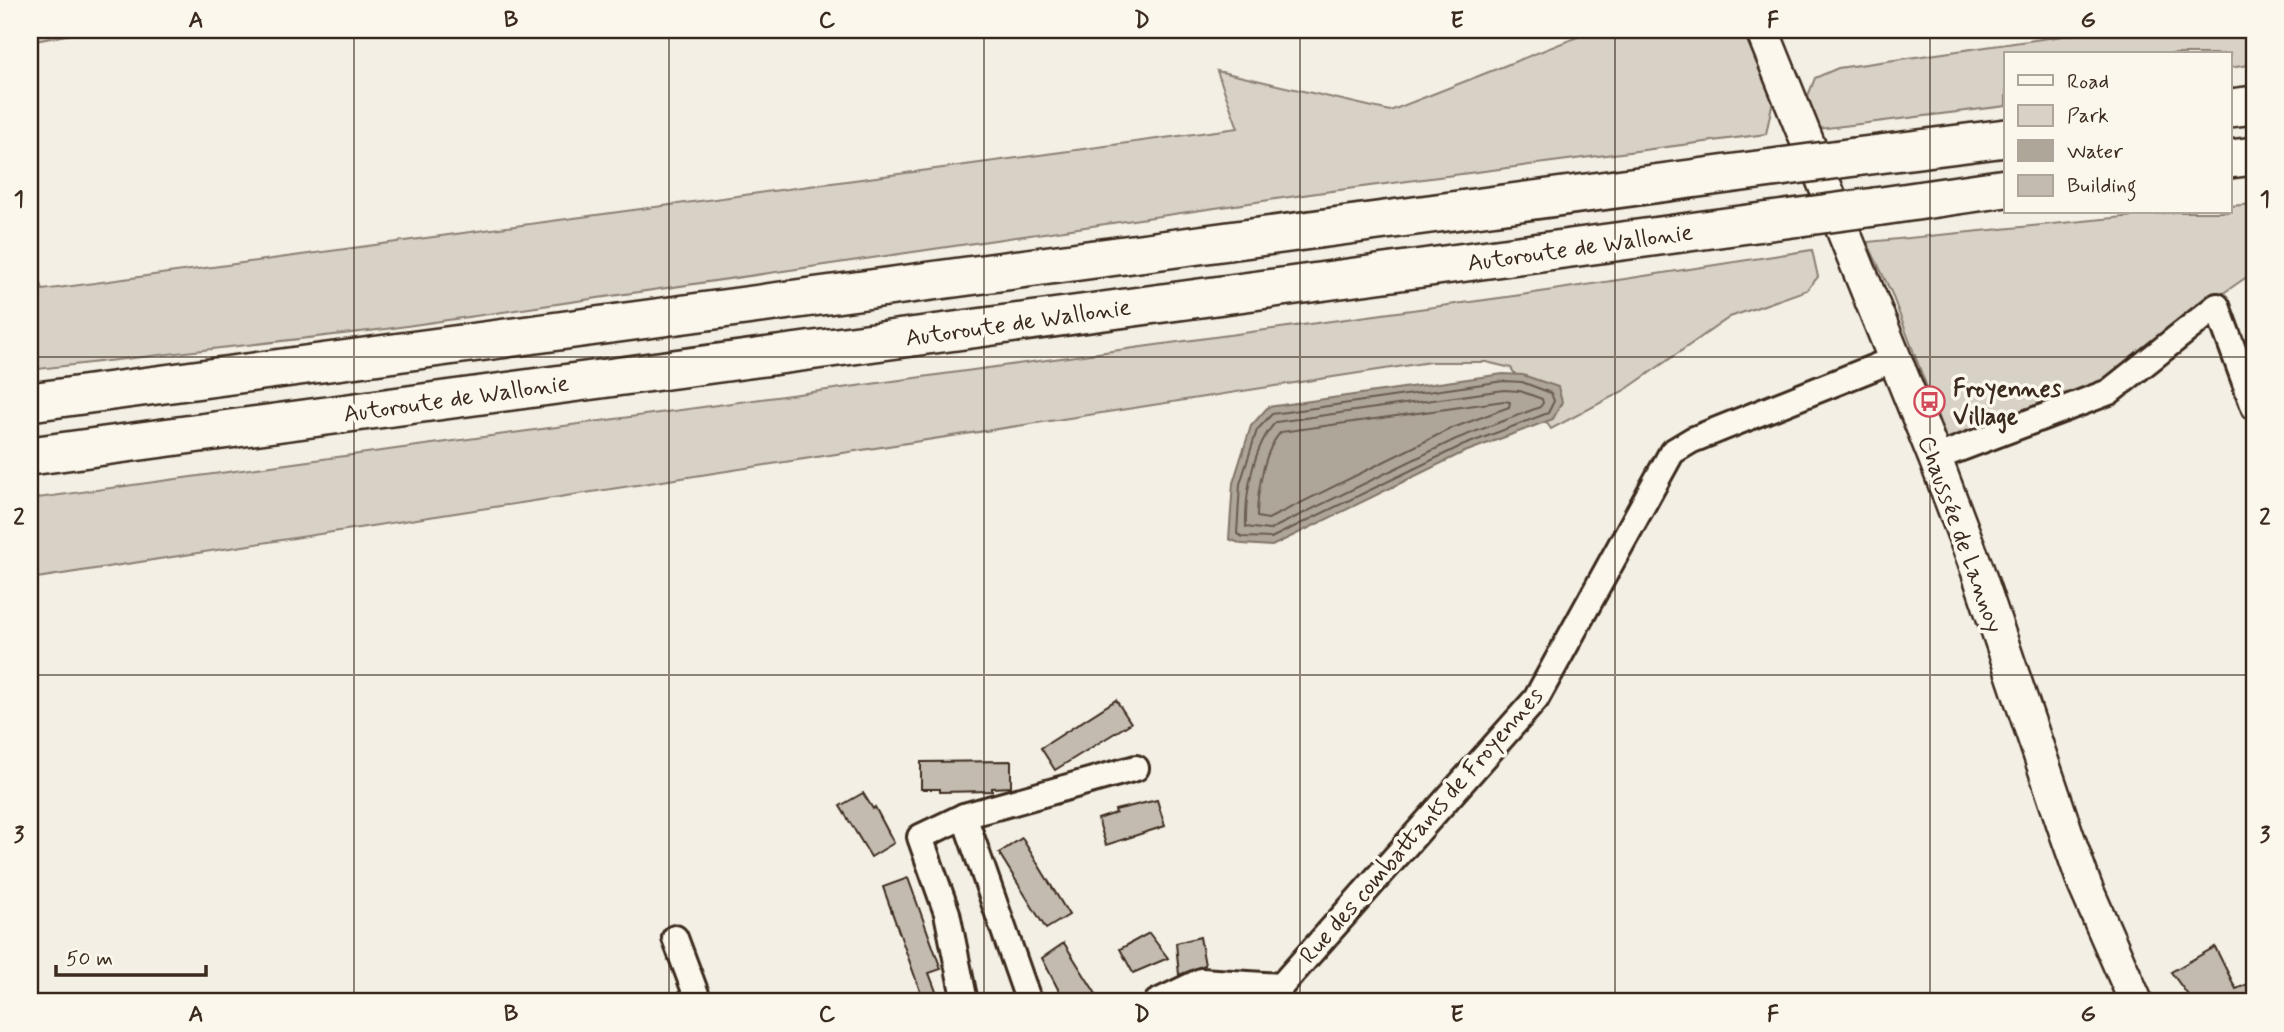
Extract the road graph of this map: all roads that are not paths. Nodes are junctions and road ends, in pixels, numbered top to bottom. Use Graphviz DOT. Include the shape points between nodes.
graph roads {
  1 [pos="1762,30"];
  2 [pos="2254,105"];
  3 [pos="2232,108"];
  4 [pos="2004,138"];
  5 [pos="2254,156"];
  6 [pos="2232,159"];
  7 [pos="2004,188"];
  8 [pos="1895,359"];
  9 [pos="30,402"];
  10 [pos="2254,407"];
  11 [pos="30,456"];
  12 [pos="1935,458"];
  13 [pos="1136,768"];
  14 [pos="964,816"];
  15 [pos="676,938"];
  16 [pos="1278,994"];
  17 [pos="699,1002"];
  18 [pos="965,1002"];
  19 [pos="1029,1002"];
  20 [pos="1157,1002"];
  21 [pos="2136,1002"];
  1 -- 8 [label="main road, Chaussée de Lannoy"];
  2 -- 3 [label="highway"];
  4 -- 9 [label="highway, Autoroute de Wallonie, bridge"];
  5 -- 6 [label="highway"];
  7 -- 11 [label="highway, Autoroute de Wallonie, bridge"];
  8 -- 12 [label="main road, Chaussée de Lannoy"];
  8 -- 16 [label="street, Rue des combattants de Froyennes" via="1672,452 1536,699"];
  10 -- 12 [label="street" via="2217,306 2109,392"];
  12 -- 21 [label="main road, Chaussée de Lannoy" via="2071,848"];
  13 -- 14 [label="street"];
  14 -- 18 [label="street" via="920,837 947,913"];
  14 -- 19 [label="street"];
  15 -- 17 [label="street"];
  16 -- 20 [label="street" via="1201,981"];
}
